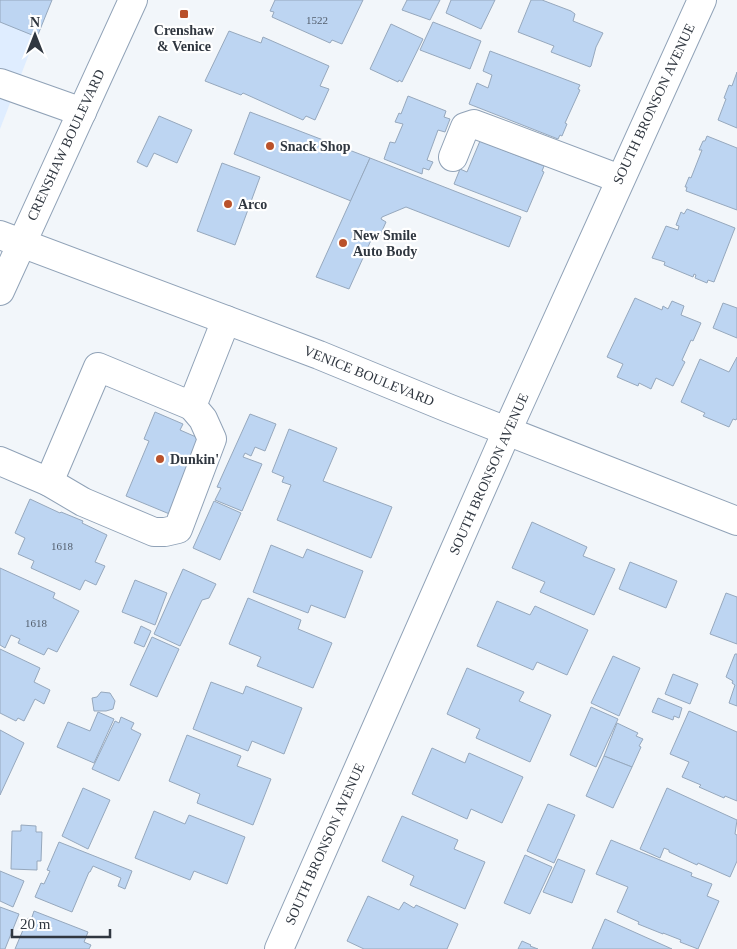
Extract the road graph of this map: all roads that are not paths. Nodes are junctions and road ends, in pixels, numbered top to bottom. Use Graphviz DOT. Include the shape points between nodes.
graph roads {
  1 [pos="133,0"];
  2 [pos="702,0"];
  3 [pos="0,83"];
  4 [pos="82,112"];
  5 [pos="453,157"];
  6 [pos="620,179"];
  7 [pos="11,239"];
  8 [pos="0,291"];
  9 [pos="226,320"];
  10 [pos="192,406"];
  11 [pos="507,431"];
  12 [pos="0,461"];
  13 [pos="49,482"];
  14 [pos="737,520"];
  15 [pos="279,949"];
  1 -- 4 [label="main road, CRENSHAW BOULEVARD"];
  2 -- 6 [label="main road, SOUTH BRONSON AVENUE"];
  3 -- 4 [label="main road"];
  4 -- 7 [label="main road, CRENSHAW BOULEVARD"];
  5 -- 6 [label="main road" via="465,127 474,124"];
  6 -- 11 [label="main road, SOUTH BRONSON AVENUE"];
  7 -- 8 [label="main road, CRENSHAW BOULEVARD"];
  7 -- 9 [label="main road, VENICE BOULEVARD"];
  9 -- 10 [label="main road"];
  9 -- 11 [label="main road, VENICE BOULEVARD"];
  10 -- 13 [label="main road" via="98,367"];
  10 -- 13 [label="main road" via="203,418 212,439 178,529 154,532 83,502"];
  11 -- 14 [label="main road, VENICE BOULEVARD"];
  11 -- 15 [label="main road, SOUTH BRONSON AVENUE"];
  12 -- 13 [label="main road"];
}
